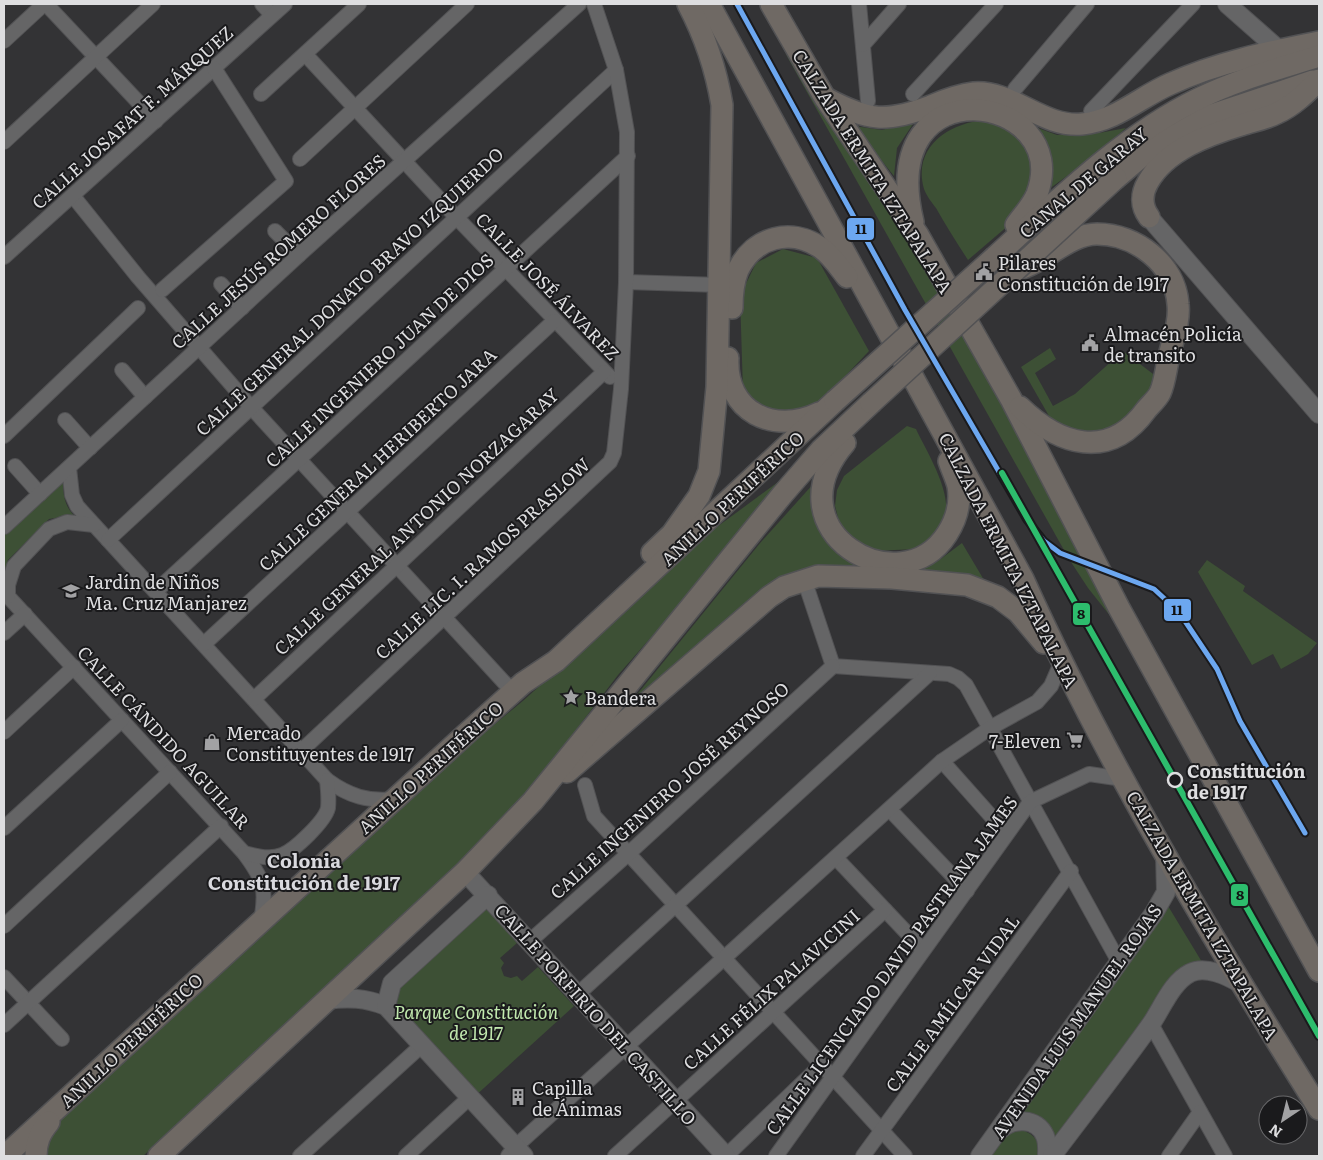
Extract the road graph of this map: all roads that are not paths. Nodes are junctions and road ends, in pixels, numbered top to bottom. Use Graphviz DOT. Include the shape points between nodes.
graph roads {
  1 [pos="45,4"];
  2 [pos="152,4"];
  3 [pos="262,4"];
  4 [pos="285,4"];
  5 [pos="360,4"];
  6 [pos="466,4"];
  7 [pos="594,4"];
  8 [pos="688,4"];
  9 [pos="709,4"];
  10 [pos="770,4"];
  11 [pos="859,4"];
  12 [pos="899,4"];
  13 [pos="996,4"];
  14 [pos="1087,4"];
  15 [pos="1193,4"];
  16 [pos="1227,4"];
  17 [pos="571,6"];
  18 [pos="272,15"];
  19 [pos="4,41"];
  20 [pos="1319,42"];
  21 [pos="863,45"];
  22 [pos="1278,49"];
  23 [pos="305,54"];
  24 [pos="1319,56"];
  25 [pos="95,57"];
  26 [pos="214,68"];
  27 [pos="616,70"];
  28 [pos="1319,79"];
  29 [pos="1015,89"];
  30 [pos="261,94"];
  31 [pos="913,94"];
  32 [pos="825,98"];
  33 [pos="868,101"];
  34 [pos="354,107"];
  35 [pos="1091,111"];
  36 [pos="156,120"];
  37 [pos="4,142"];
  38 [pos="628,156"];
  39 [pos="300,159"];
  40 [pos="405,162"];
  41 [pos="72,196"];
  42 [pos="1149,217"];
  43 [pos="457,218"];
  44 [pos="275,231"];
  45 [pos="918,235"];
  46 [pos="299,255"];
  47 [pos="4,257"];
  48 [pos="995,257"];
  49 [pos="505,269"];
  50 [pos="1013,271"];
  51 [pos="626,282"];
  52 [pos="221,284"];
  53 [pos="720,285"];
  54 [pos="162,290"];
  55 [pos="869,297"];
  56 [pos="138,308"];
  57 [pos="242,308"];
  58 [pos="554,321"];
  59 [pos="199,348"];
  60 [pos="122,370"];
  61 [pos="604,372"];
  62 [pos="621,389"];
  63 [pos="145,397"];
  64 [pos="1011,399"];
  65 [pos="836,401"];
  66 [pos="871,403"];
  67 [pos="250,406"];
  68 [pos="1319,414"];
  69 [pos="65,420"];
  70 [pos="942,427"];
  71 [pos="4,436"];
  72 [pos="90,448"];
  73 [pos="299,459"];
  74 [pos="15,466"];
  75 [pos="68,468"];
  76 [pos="40,494"];
  77 [pos="348,512"];
  78 [pos="94,525"];
  79 [pos="4,527"];
  80 [pos="108,540"];
  81 [pos="396,564"];
  82 [pos="804,579"];
  83 [pos="156,592"];
  84 [pos="6,594"];
  85 [pos="25,614"];
  86 [pos="445,617"];
  87 [pos="4,633"];
  88 [pos="204,644"];
  89 [pos="1061,663"];
  90 [pos="833,666"];
  91 [pos="74,667"];
  92 [pos="930,673"];
  93 [pos="518,687"];
  94 [pos="254,699"];
  95 [pos="122,720"];
  96 [pos="990,728"];
  97 [pos="4,732"];
  98 [pos="301,751"];
  99 [pos="942,761"];
  100 [pos="170,772"];
  101 [pos="1123,779"];
  102 [pos="327,780"];
  103 [pos="586,786"];
  104 [pos="395,799"];
  105 [pos="533,801"];
  106 [pos="1030,802"];
  107 [pos="890,810"];
  108 [pos="220,826"];
  109 [pos="4,828"];
  110 [pos="1006,832"];
  111 [pos="244,852"];
  112 [pos="1165,853"];
  113 [pos="628,854"];
  114 [pos="836,858"];
  115 [pos="1071,871"];
  116 [pos="466,872"];
  117 [pos="967,891"];
  118 [pos="488,895"];
  119 [pos="676,906"];
  120 [pos="885,910"];
  121 [pos="261,922"];
  122 [pos="4,926"];
  123 [pos="530,941"];
  124 [pos="924,950"];
  125 [pos="724,959"];
  126 [pos="1119,962"];
  127 [pos="1319,971"];
  128 [pos="4,976"];
  129 [pos="1241,984"];
  130 [pos="578,994"];
  131 [pos="327,1000"];
  132 [pos="28,1003"];
  133 [pos="386,1006"];
  134 [pos="773,1013"];
  135 [pos="1151,1024"];
  136 [pos="4,1025"];
  137 [pos="62,1039"];
  138 [pos="421,1046"];
  139 [pos="627,1047"];
  140 [pos="822,1065"];
  141 [pos="833,1078"];
  142 [pos="72,1095"];
  143 [pos="469,1098"];
  144 [pos="676,1100"];
  145 [pos="1319,1109"];
  146 [pos="1200,1112"];
  147 [pos="882,1132"];
  148 [pos="996,1133"];
  149 [pos="516,1153"];
  150 [pos="5,1156"];
  151 [pos="36,1156"];
  152 [pos="158,1156"];
  153 [pos="300,1156"];
  154 [pos="406,1156"];
  155 [pos="615,1156"];
  156 [pos="726,1156"];
  157 [pos="776,1156"];
  158 [pos="863,1156"];
  159 [pos="905,1156"];
  160 [pos="980,1156"];
  161 [pos="1047,1156"];
  162 [pos="1052,1156"];
  163 [pos="1169,1156"];
  164 [pos="1225,1156"];
  1 -- 19 [label="street"];
  1 -- 25 [label="street"];
  2 -- 25 [label="street"];
  3 -- 18 [label="street"];
  4 -- 18 [label="street, CALLE JOSAFAT F. MÁRQUEZ"];
  5 -- 23 [label="street"];
  6 -- 34 [label="street"];
  7 -- 27 [label="street, CALLE LIC. I. RAMOS PRASLOW"];
  8 -- 53 [label="main road" via="717,73 722,105"];
  9 -- 55 [label="main road, CALZADA ERMITA IZTAPALAPA"];
  10 -- 32 [label="main road, CALZADA ERMITA IZTAPALAPA"];
  11 -- 21 [label="street"];
  12 -- 21 [label="street"];
  13 -- 31 [label="street"];
  14 -- 29 [label="street"];
  15 -- 35 [label="street"];
  16 -- 22 [label="street"];
  17 -- 40 [label="street, CALLE JESÚS ROMERO FLORES"];
  18 -- 26 [label="street, CALLE JOSAFAT F. MÁRQUEZ"];
  20 -- 22 [label="main road"];
  21 -- 33 [label="street"];
  22 -- 32 [label="main road" via="1204,70 1168,84 1110,118 1079,124 1040,116 1006,99 976,93 886,118 859,114"];
  23 -- 30 [label="street"];
  23 -- 34 [label="street, CALLE JOSÉ ÁLVAREZ"];
  24 -- 48 [label="main road, CANAL DE GARAY" via="1198,98 1149,127 1098,165"];
  25 -- 36 [label="street"];
  25 -- 37 [label="street"];
  26 -- 36 [label="street, CALLE JOSAFAT F. MÁRQUEZ"];
  26 -- 54 [label="street" via="286,181"];
  27 -- 38 [label="street, CALLE LIC. I. RAMOS PRASLOW"];
  27 -- 43 [label="street, CALLE GENERAL DONATO BRAVO IZQUIERDO"];
  28 -- 42 [label="main road" via="1278,113 1216,133 1165,161 1153,174 1143,193 1144,208"];
  28 -- 50 [label="main road, CANAL DE GARAY, bridge" via="1209,116 1149,150"];
  32 -- 45 [label="main road, CALZADA ERMITA IZTAPALAPA"];
  34 -- 39 [label="street"];
  34 -- 40 [label="street, CALLE JOSÉ ÁLVAREZ"];
  36 -- 41 [label="street, CALLE JOSAFAT F. MÁRQUEZ"];
  38 -- 49 [label="street, CALLE INGENIERO JUAN DE DIOS"];
  38 -- 51 [label="street, CALLE LIC. I. RAMOS PRASLOW"];
  40 -- 43 [label="street, CALLE JOSÉ ÁLVAREZ"];
  40 -- 46 [label="street, CALLE JESÚS ROMERO FLORES"];
  41 -- 47 [label="street, CALLE JOSAFAT F. MÁRQUEZ"];
  41 -- 59 [label="street"];
  42 -- 68 [label="street"];
  43 -- 49 [label="street, CALLE JOSÉ ÁLVAREZ"];
  43 -- 67 [label="street, CALLE GENERAL DONATO BRAVO IZQUIERDO"];
  44 -- 46 [label="street"];
  45 -- 48 [label="main road" via="910,210 907,182 915,146 940,118 962,109 981,109 1005,116 1020,126 1035,147 1041,171 1039,188 1032,203"];
  45 -- 64 [label="main road, CALZADA ERMITA IZTAPALAPA"];
  46 -- 57 [label="street, CALLE JESÚS ROMERO FLORES"];
  48 -- 65 [label="main road, CANAL DE GARAY, bridge"];
  49 -- 58 [label="street, CALLE JOSÉ ÁLVAREZ"];
  49 -- 73 [label="street, CALLE INGENIERO JUAN DE DIOS"];
  50 -- 64 [label="main road, bridge" via="1043,260 1075,238 1099,234 1119,236 1139,245 1164,268 1177,295 1178,321 1160,393 1123,434 1091,443 1075,441 1042,426"];
  50 -- 66 [label="main road, CANAL DE GARAY, bridge"];
  51 -- 53 [label="street"];
  51 -- 62 [label="street, CALLE LIC. I. RAMOS PRASLOW"];
  52 -- 57 [label="street"];
  53 -- 93 [label="main road" via="717,387 708,471 699,496 672,534 545,652"];
  55 -- 65 [label="main road" via="828,254 792,236 763,242 738,270 733,290 728,368 733,390 752,412 776,421 804,419"];
  55 -- 70 [label="main road, CALZADA ERMITA IZTAPALAPA"];
  56 -- 71 [label="street"];
  57 -- 59 [label="street, CALLE JESÚS ROMERO FLORES"];
  58 -- 61 [label="street, CALLE JOSÉ ÁLVAREZ"];
  58 -- 77 [label="street, CALLE GENERAL HERIBERTO JARA"];
  59 -- 63 [label="street, CALLE JESÚS ROMERO FLORES"];
  59 -- 67 [label="street"];
  60 -- 63 [label="street"];
  61 -- 62 [label="street, CALLE JOSÉ ÁLVAREZ"];
  61 -- 81 [label="street, CALLE GENERAL ANTONIO NORZAGARAY"];
  62 -- 86 [label="street, CALLE LIC. I. RAMOS PRASLOW" via="614,453 610,462"];
  63 -- 72 [label="street, CALLE JESÚS ROMERO FLORES"];
  64 -- 127 [label="main road, CALZADA ERMITA IZTAPALAPA" via="1119,608"];
  65 -- 93 [label="main road, ANILLO PERIFÉRICO" via="556,661"];
  66 -- 70 [label="main road" via="831,460 822,488 824,515 831,530 857,553 880,561 905,562 931,552 954,520 959,495"];
  66 -- 105 [label="main road, ANILLO PERIFÉRICO" via="821,450 734,552"];
  67 -- 73 [label="street"];
  67 -- 80 [label="street, CALLE GENERAL DONATO BRAVO IZQUIERDO"];
  69 -- 72 [label="street"];
  70 -- 89 [label="main road, CALZADA ERMITA IZTAPALAPA" via="1023,578"];
  72 -- 75 [label="street, CALLE JESÚS ROMERO FLORES"];
  73 -- 77 [label="street"];
  73 -- 83 [label="street, CALLE INGENIERO JUAN DE DIOS"];
  74 -- 76 [label="street"];
  75 -- 76 [label="street, CALLE JESÚS ROMERO FLORES"];
  75 -- 78 [label="street" via="77,506"];
  76 -- 79 [label="street, CALLE JESÚS ROMERO FLORES"];
  77 -- 81 [label="street"];
  77 -- 88 [label="street, CALLE GENERAL HERIBERTO JARA"];
  78 -- 80 [label="street"];
  78 -- 84 [label="street" via="66,522 50,529 14,566"];
  80 -- 83 [label="street"];
  81 -- 86 [label="street"];
  81 -- 94 [label="street, CALLE GENERAL ANTONIO NORZAGARAY"];
  82 -- 89 [label="main road" via="818,576 892,578 967,585 998,597 1018,612"];
  82 -- 90 [label="street"];
  82 -- 105 [label="main road" via="769,597"];
  83 -- 88 [label="street"];
  84 -- 85 [label="street, CALLE CÁNDIDO AGUILAR"];
  85 -- 87 [label="street"];
  85 -- 91 [label="street, CALLE CÁNDIDO AGUILAR"];
  86 -- 93 [label="street"];
  86 -- 98 [label="street, CALLE LIC. I. RAMOS PRASLOW"];
  88 -- 94 [label="street"];
  89 -- 96 [label="street" via="1051,686 1037,702"];
  89 -- 101 [label="main road, CALZADA ERMITA IZTAPALAPA"];
  90 -- 92 [label="street"];
  90 -- 113 [label="street, CALLE INGENIERO JOSÉ REYNOSO"];
  91 -- 95 [label="street, CALLE CÁNDIDO AGUILAR"];
  91 -- 97 [label="street"];
  92 -- 96 [label="street" via="958,678 966,685"];
  92 -- 119 [label="street"];
  93 -- 104 [label="main road, ANILLO PERIFÉRICO"];
  94 -- 98 [label="street"];
  95 -- 100 [label="street, CALLE CÁNDIDO AGUILAR"];
  95 -- 109 [label="street"];
  96 -- 99 [label="street"];
  96 -- 106 [label="street"];
  98 -- 102 [label="street"];
  99 -- 107 [label="street"];
  99 -- 110 [label="street"];
  100 -- 108 [label="street, CALLE CÁNDIDO AGUILAR"];
  100 -- 122 [label="street"];
  101 -- 106 [label="street, CALLE LICENCIADO DAVID PASTRANA JAMES" via="1089,774"];
  101 -- 112 [label="main road, CALZADA ERMITA IZTAPALAPA"];
  102 -- 104 [label="street" via="355,797"];
  102 -- 111 [label="street" via="328,809 289,851 272,858"];
  103 -- 113 [label="street" via="594,816"];
  104 -- 121 [label="main road, ANILLO PERIFÉRICO"];
  105 -- 116 [label="main road"];
  106 -- 110 [label="street, CALLE LICENCIADO DAVID PASTRANA JAMES"];
  106 -- 115 [label="street"];
  107 -- 114 [label="street"];
  107 -- 117 [label="street"];
  108 -- 111 [label="street, CALLE CÁNDIDO AGUILAR"];
  108 -- 132 [label="street"];
  110 -- 117 [label="street, CALLE LICENCIADO DAVID PASTRANA JAMES"];
  111 -- 121 [label="street, CALLE CÁNDIDO AGUILAR" via="265,888"];
  112 -- 126 [label="street, AVENIDA LUIS MANUEL ROJAS" via="1166,892"];
  112 -- 129 [label="main road, CALZADA ERMITA IZTAPALAPA"];
  113 -- 119 [label="street"];
  113 -- 123 [label="street, CALLE INGENIERO JOSÉ REYNOSO"];
  114 -- 120 [label="street"];
  114 -- 125 [label="street"];
  115 -- 126 [label="street"];
  115 -- 147 [label="street, CALLE AMÍLCAR VIDAL"];
  116 -- 118 [label="street, CALLE PORFIRIO DEL CASTILLO"];
  116 -- 131 [label="main road"];
  117 -- 124 [label="street, CALLE LICENCIADO DAVID PASTRANA JAMES"];
  118 -- 123 [label="street, CALLE PORFIRIO DEL CASTILLO"];
  118 -- 133 [label="street" via="392,983"];
  119 -- 125 [label="street"];
  119 -- 130 [label="street"];
  120 -- 124 [label="street"];
  120 -- 134 [label="street, CALLE FÉLIX PALAVICINI"];
  121 -- 142 [label="main road, ANILLO PERIFÉRICO"];
  123 -- 130 [label="street, CALLE PORFIRIO DEL CASTILLO"];
  124 -- 141 [label="street, CALLE LICENCIADO DAVID PASTRANA JAMES"];
  125 -- 134 [label="street"];
  125 -- 139 [label="street"];
  126 -- 148 [label="street, AVENIDA LUIS MANUEL ROJAS"];
  128 -- 132 [label="street"];
  129 -- 135 [label="street" via="1224,974 1191,972 1176,985"];
  129 -- 145 [label="main road, CALZADA ERMITA IZTAPALAPA"];
  130 -- 139 [label="street, CALLE PORFIRIO DEL CASTILLO"];
  131 -- 133 [label="street" via="350,997"];
  131 -- 152 [label="main road"];
  132 -- 136 [label="street"];
  132 -- 137 [label="street"];
  133 -- 138 [label="street"];
  134 -- 140 [label="street"];
  134 -- 144 [label="street, CALLE FÉLIX PALAVICINI"];
  135 -- 146 [label="street"];
  135 -- 162 [label="street"];
  138 -- 143 [label="street"];
  138 -- 153 [label="street"];
  139 -- 144 [label="street, CALLE PORFIRIO DEL CASTILLO"];
  139 -- 149 [label="street"];
  140 -- 141 [label="street"];
  140 -- 156 [label="street"];
  141 -- 147 [label="street"];
  141 -- 157 [label="street, CALLE LICENCIADO DAVID PASTRANA JAMES"];
  142 -- 150 [label="main road, ANILLO PERIFÉRICO"];
  142 -- 151 [label="main road" via="42,1131 36,1145"];
  143 -- 149 [label="street"];
  143 -- 154 [label="street"];
  144 -- 155 [label="street, CALLE FÉLIX PALAVICINI"];
  144 -- 156 [label="street, CALLE PORFIRIO DEL CASTILLO"];
  146 -- 163 [label="street"];
  146 -- 164 [label="street"];
  147 -- 158 [label="street, CALLE AMÍLCAR VIDAL"];
  147 -- 159 [label="street"];
  148 -- 160 [label="street, AVENIDA LUIS MANUEL ROJAS"];
  148 -- 161 [label="street" via="1012,1122 1029,1122 1044,1134"];
}
